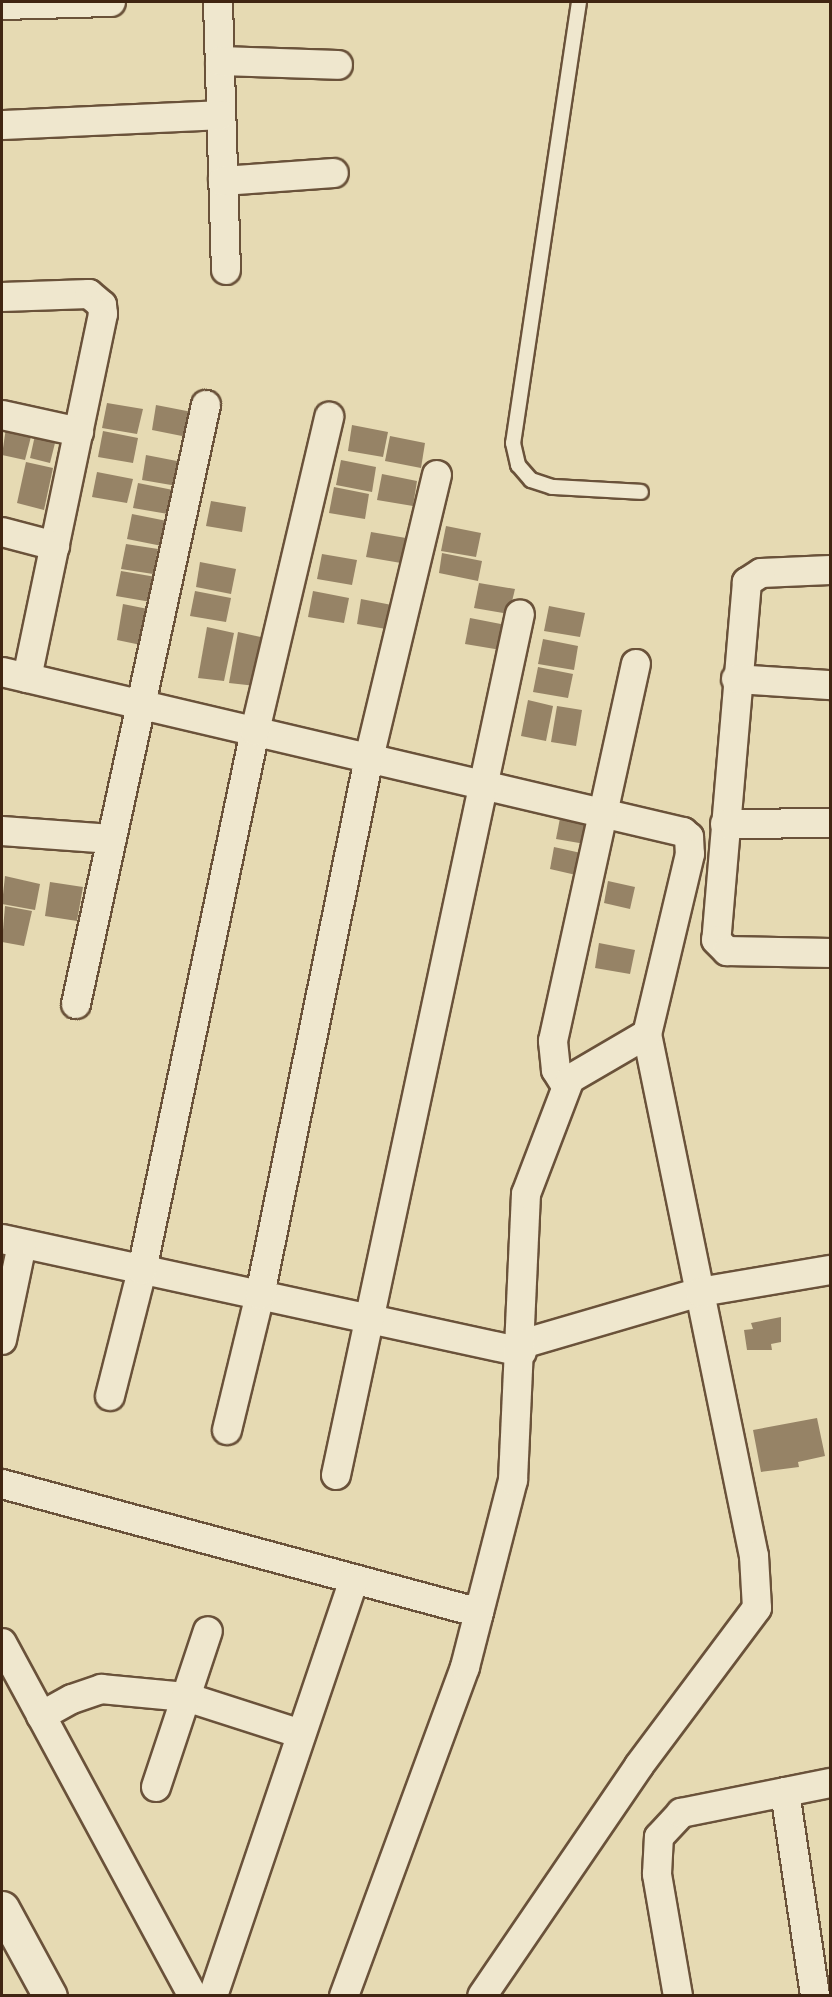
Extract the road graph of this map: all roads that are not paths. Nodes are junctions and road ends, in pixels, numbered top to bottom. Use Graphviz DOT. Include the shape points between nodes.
graph roads {
  1 [pos="111,2"];
  2 [pos="218,2"];
  3 [pos="579,2"];
  4 [pos="2,5"];
  5 [pos="220,61"];
  6 [pos="338,65"];
  7 [pos="221,115"];
  8 [pos="2,125"];
  9 [pos="334,173"];
  10 [pos="223,181"];
  11 [pos="226,270"];
  12 [pos="2,297"];
  13 [pos="206,405"];
  14 [pos="2,415"];
  15 [pos="329,417"];
  16 [pos="79,432"];
  17 [pos="437,475"];
  18 [pos="641,492"];
  19 [pos="2,532"];
  20 [pos="55,546"];
  21 [pos="831,570"];
  22 [pos="520,614"];
  23 [pos="636,664"];
  24 [pos="14,675"];
  25 [pos="736,679"];
  26 [pos="831,685"];
  27 [pos="142,705"];
  28 [pos="255,731"];
  29 [pos="369,758"];
  30 [pos="484,785"];
  31 [pos="603,813"];
  32 [pos="831,823"];
  33 [pos="725,824"];
  34 [pos="2,831"];
  35 [pos="112,839"];
  36 [pos="831,953"];
  37 [pos="76,1004"];
  38 [pos="647,1034"];
  39 [pos="566,1086"];
  40 [pos="12,1241"];
  41 [pos="142,1270"];
  42 [pos="831,1270"];
  43 [pos="700,1292"];
  44 [pos="260,1295"];
  45 [pos="371,1320"];
  46 [pos="2,1340"];
  47 [pos="522,1348"];
  48 [pos="110,1396"];
  49 [pos="227,1430"];
  50 [pos="336,1475"];
  51 [pos="2,1484"];
  52 [pos="354,1579"];
  53 [pos="479,1612"];
  54 [pos="208,1631"];
  55 [pos="2,1643"];
  56 [pos="186,1697"];
  57 [pos="41,1716"];
  58 [pos="301,1734"];
  59 [pos="831,1783"];
  60 [pos="156,1787"];
  61 [pos="785,1792"];
  62 [pos="2,1908"];
  63 [pos="50,1995"];
  64 [pos="193,1995"];
  65 [pos="213,1995"];
  66 [pos="344,1995"];
  67 [pos="482,1995"];
  68 [pos="678,1995"];
  69 [pos="815,1995"];
  1 -- 4 [label="street"];
  2 -- 5 [label="street"];
  3 -- 18 [label="lane" via="513,443 518,465 531,480 552,487"];
  5 -- 6 [label="street"];
  5 -- 7 [label="street"];
  7 -- 8 [label="street"];
  7 -- 10 [label="street"];
  9 -- 10 [label="street"];
  10 -- 11 [label="street"];
  12 -- 16 [label="street" via="89,294 102,305"];
  13 -- 27 [label="street"];
  14 -- 16 [label="street"];
  15 -- 28 [label="street"];
  16 -- 20 [label="street"];
  17 -- 29 [label="street"];
  19 -- 20 [label="street"];
  20 -- 24 [label="street"];
  21 -- 25 [label="street" via="761,573 747,582"];
  22 -- 30 [label="street"];
  23 -- 31 [label="street"];
  24 -- 27 [label="street"];
  25 -- 26 [label="street"];
  25 -- 33 [label="street"];
  27 -- 28 [label="street"];
  27 -- 35 [label="street"];
  28 -- 29 [label="street"];
  28 -- 41 [label="street"];
  29 -- 30 [label="street"];
  29 -- 44 [label="street"];
  30 -- 31 [label="street"];
  30 -- 45 [label="street"];
  31 -- 38 [label="street" via="683,832 691,845"];
  31 -- 39 [label="street" via="553,1041 556,1070"];
  32 -- 33 [label="street"];
  33 -- 36 [label="street" via="718,945 727,951"];
  34 -- 35 [label="street"];
  35 -- 37 [label="street"];
  38 -- 39 [label="street" via="570,1078"];
  38 -- 43 [label="street"];
  39 -- 47 [label="street" via="526,1194"];
  40 -- 41 [label="street"];
  40 -- 46 [label="street"];
  41 -- 44 [label="street"];
  41 -- 48 [label="street"];
  42 -- 43 [label="street"];
  43 -- 47 [label="street"];
  43 -- 67 [label="street" via="754,1556 758,1608 639,1766"];
  44 -- 45 [label="street"];
  44 -- 49 [label="street"];
  45 -- 47 [label="street"];
  45 -- 50 [label="street"];
  47 -- 53 [label="street" via="513,1480"];
  51 -- 52 [label="street"];
  52 -- 53 [label="street"];
  52 -- 58 [label="street"];
  53 -- 66 [label="street" via="465,1667"];
  54 -- 56 [label="street"];
  55 -- 57 [label="street"];
  56 -- 57 [label="street" via="101,1689"];
  56 -- 58 [label="street"];
  56 -- 60 [label="street"];
  57 -- 64 [label="street"];
  58 -- 65 [label="street"];
  59 -- 61 [label="street"];
  61 -- 68 [label="street" via="681,1813 659,1837 657,1874"];
  61 -- 69 [label="street"];
  62 -- 63 [label="street"];
}
